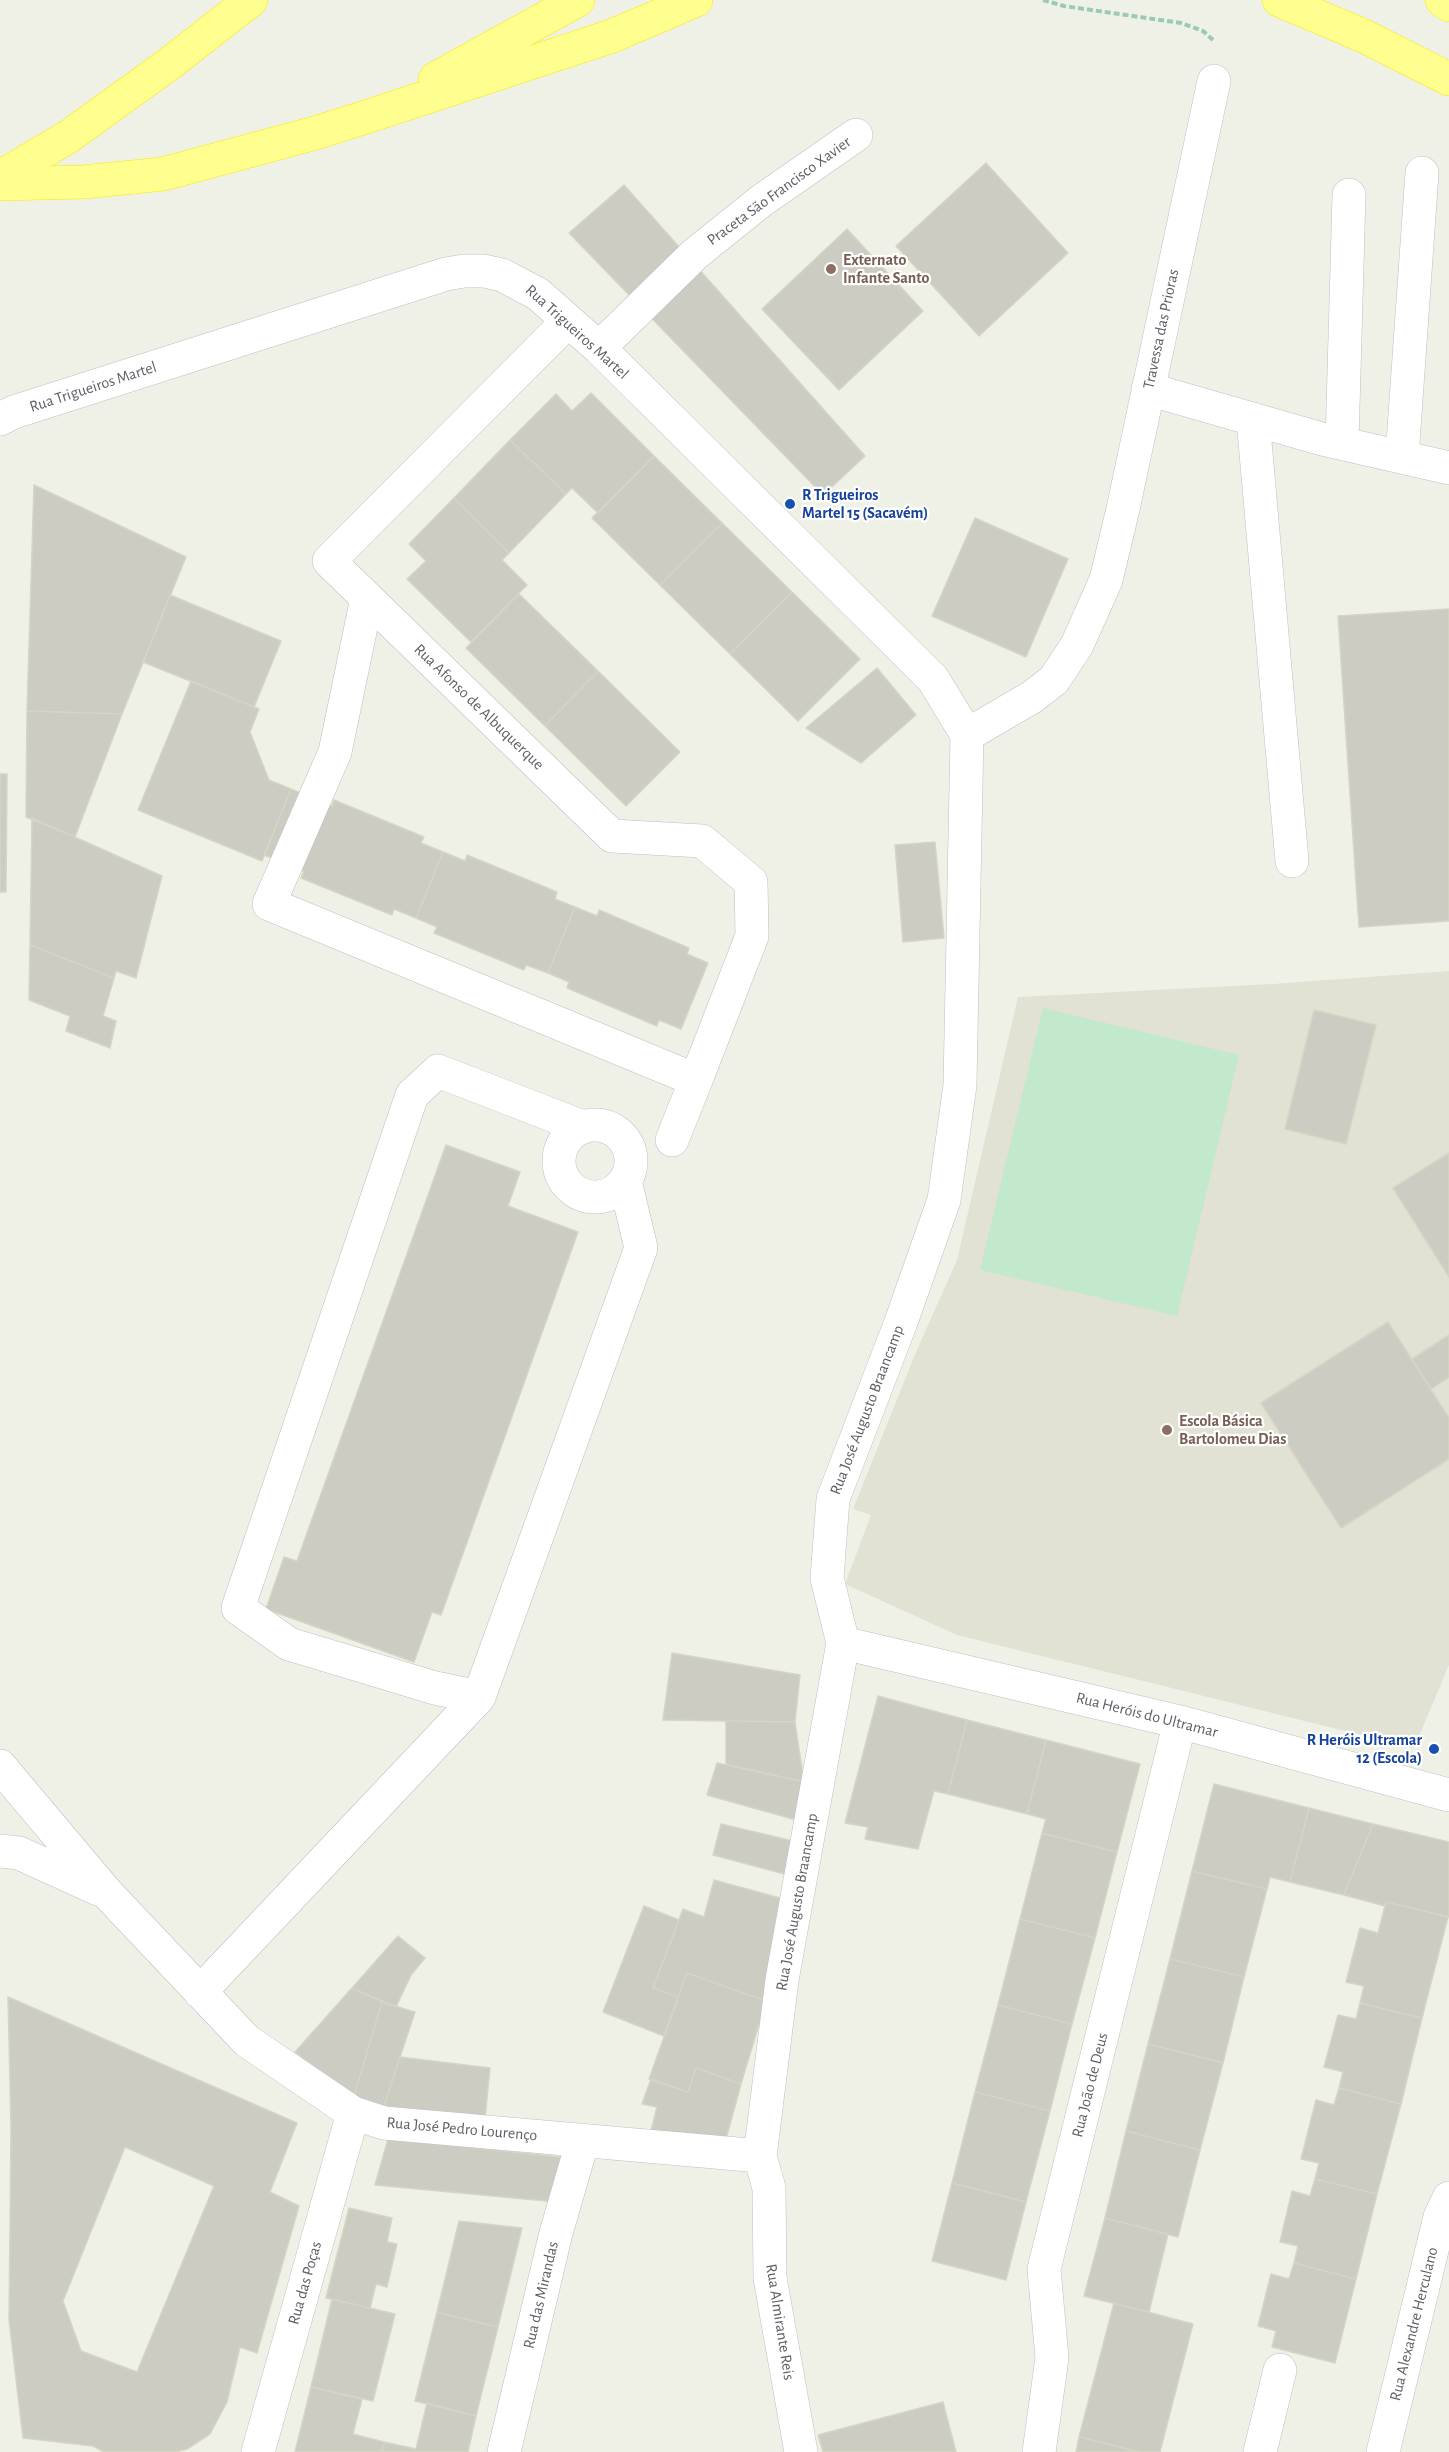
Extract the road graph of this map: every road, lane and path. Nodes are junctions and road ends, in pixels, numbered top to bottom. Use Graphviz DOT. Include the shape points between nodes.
graph roads {
  1 [pos="251,0"];
  2 [pos="578,0"];
  3 [pos="696,0"];
  4 [pos="1043,0"];
  5 [pos="1279,0"];
  6 [pos="1442,0"];
  7 [pos="1449,5"];
  8 [pos="1449,79"];
  9 [pos="1214,81"];
  10 [pos="366,117"];
  11 [pos="856,135"];
  12 [pos="1422,173"];
  13 [pos="0,177"];
  14 [pos="0,184"];
  15 [pos="1349,195"];
  16 [pos="568,321"];
  17 [pos="599,348"];
  18 [pos="1148,389"];
  19 [pos="7,416"];
  20 [pos="1253,419"];
  21 [pos="1342,444"];
  22 [pos="1402,457"];
  23 [pos="1449,468"];
  24 [pos="366,598"];
  25 [pos="967,735"];
  26 [pos="1292,861"];
  27 [pos="696,1080"];
  28 [pos="583,1127"];
  29 [pos="672,1140"];
  30 [pos="625,1182"];
  31 [pos="843,1643"];
  32 [pos="479,1697"];
  33 [pos="1180,1722"];
  34 [pos="0,1766"];
  35 [pos="1449,1795"];
  36 [pos="0,1851"];
  37 [pos="106,1892"];
  38 [pos="200,1992"];
  39 [pos="353,2113"];
  40 [pos="583,2140"];
  41 [pos="760,2156"];
  42 [pos="1449,2198"];
  43 [pos="1280,2370"];
  44 [pos="258,2452"];
  45 [pos="504,2452"];
  46 [pos="801,2452"];
  47 [pos="1039,2452"];
  48 [pos="1260,2452"];
  49 [pos="1383,2452"];
  1 -- 13 [label="highway" via="68,137"];
  2 -- 10 [label="highway"];
  3 -- 10 [label="highway" via="612,36"];
  4 -- 9 [label="path" via="1198,28 1215,43"];
  5 -- 8 [label="highway" via="1364,36"];
  6 -- 7 [label="highway"];
  9 -- 18 [label="street, Travessa das Prioras"];
  10 -- 14 [label="highway" via="163,174 83,182"];
  11 -- 17 [label="street, Praceta São Francisco Xavier" via="761,201 694,254"];
  12 -- 22 [label="street"];
  15 -- 21 [label="street"];
  16 -- 17 [label="street, Rua Trigueiros Martel"];
  16 -- 19 [label="street, Rua Trigueiros Martel" via="538,294 502,275 484,271 446,274"];
  16 -- 24 [label="street, Rua Afonso de Albuquerque" via="329,561"];
  17 -- 25 [label="street, Rua Trigueiros Martel" via="933,679"];
  18 -- 20 [label="street"];
  18 -- 25 [label="street, Travessa das Prioras" via="1106,580 1077,645 1054,680"];
  20 -- 21 [label="street"];
  20 -- 26 [label="street"];
  21 -- 22 [label="street"];
  22 -- 23 [label="street"];
  24 -- 27 [label="street, Rua Afonso de Albuquerque" via="612,836 702,841 751,882 752,936"];
  24 -- 27 [label="street" via="335,752 269,904"];
  25 -- 31 [label="street, Rua José Augusto Braancamp" via="960,1085 944,1200 832,1499 827,1578"];
  27 -- 29 [label="street, Rua Afonso de Albuquerque"];
  28 -- 30 [label="street" via="605,1127 624,1139 631,1160"];
  28 -- 30 [label="street" via="566,1141 561,1151 559,1163 567,1183 575,1191 596,1197 608,1195"];
  28 -- 32 [label="street" via="438,1071 412,1095 238,1608 289,1644 435,1688"];
  30 -- 32 [label="street" via="641,1248"];
  31 -- 33 [label="street, Rua Heróis do Ultramar"];
  31 -- 41 [label="street, Rua José Augusto Braancamp" via="782,1980"];
  32 -- 38 [label="street"];
  33 -- 35 [label="street, Rua Heróis do Ultramar"];
  33 -- 47 [label="street, Rua João de Deus" via="1044,2268 1052,2358"];
  34 -- 37 [label="street, Rua José Pedro Lourenço"];
  36 -- 37 [label="street, Rua José Pedro Lourenço" via="19,1853"];
  37 -- 38 [label="street, Rua José Pedro Lourenço"];
  38 -- 39 [label="street, Rua José Pedro Lourenço" via="247,2041"];
  39 -- 40 [label="street, Rua José Pedro Lourenço" via="384,2123"];
  39 -- 44 [label="street, Rua das Poças"];
  40 -- 41 [label="street, Rua José Pedro Lourenço"];
  40 -- 45 [label="street, Rua das Mirandas" via="556,2234"];
  41 -- 46 [label="street, Rua Almirante Reis" via="769,2188 770,2278"];
  42 -- 49 [label="street, Rua Alexandre Herculano" via="1440,2217"];
  43 -- 48 [label="street"];
}
